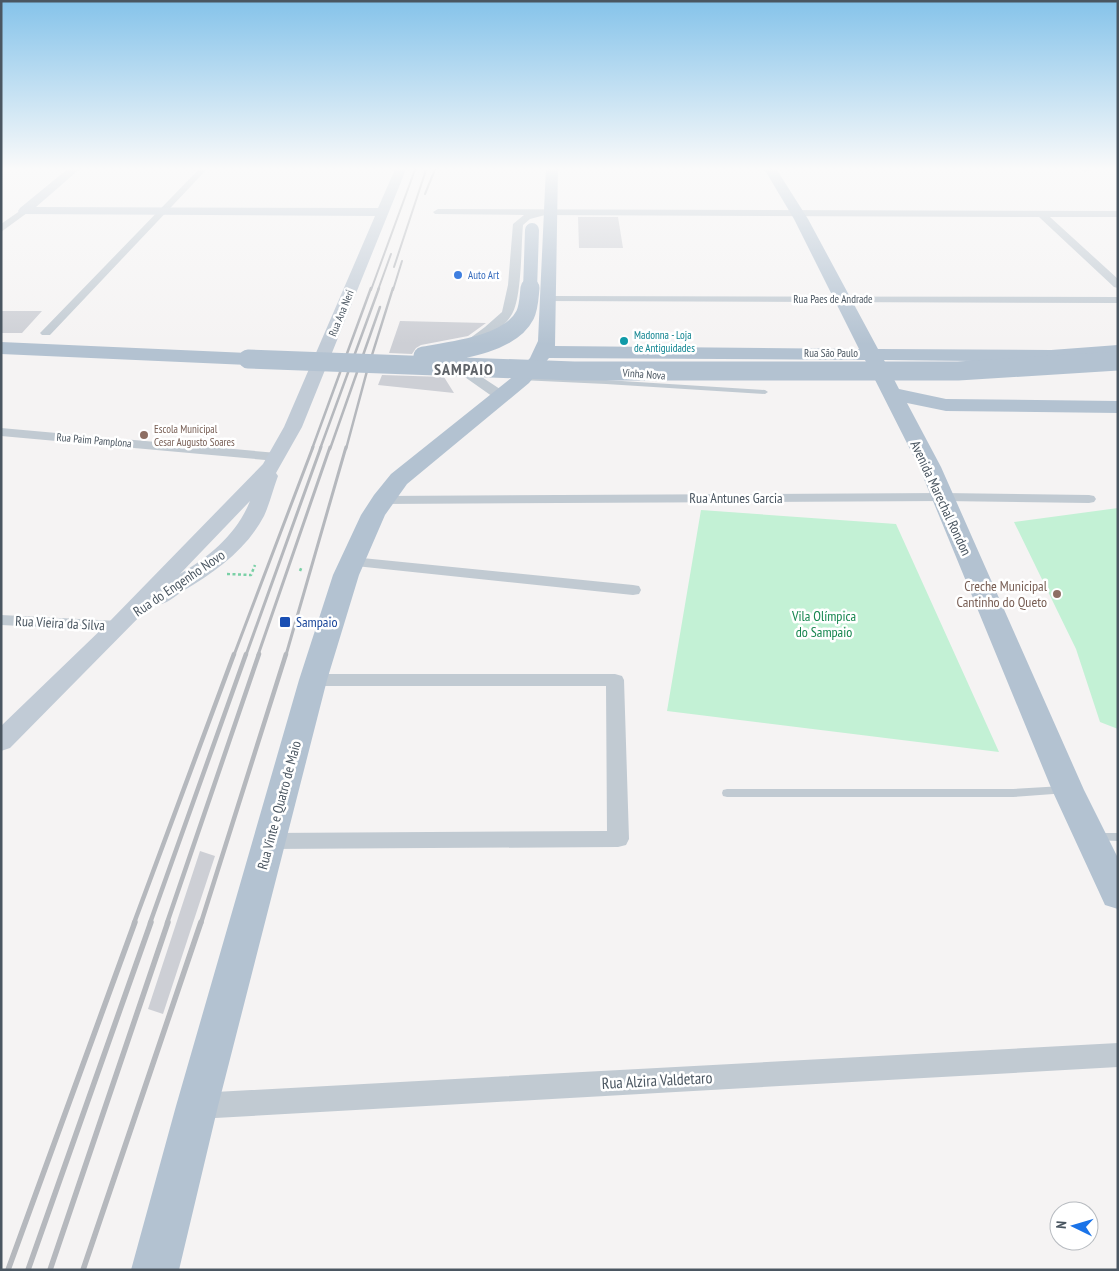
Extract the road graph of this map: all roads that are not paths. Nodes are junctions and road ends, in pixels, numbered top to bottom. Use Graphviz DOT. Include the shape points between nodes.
graph roads {
  1 [pos="147,226"];
  2 [pos="377,226"];
  3 [pos="518,226"];
  4 [pos="540,226"];
  5 [pos="542,226"];
  6 [pos="804,226"];
  7 [pos="1055,226"];
  8 [pos="1118,285"];
  9 [pos="548,299"];
  10 [pos="842,299"];
  11 [pos="1118,300"];
  12 [pos="46,333"];
  13 [pos="1,348"];
  14 [pos="1118,351"];
  15 [pos="544,352"];
  16 [pos="871,354"];
  17 [pos="932,354"];
  18 [pos="252,355"];
  19 [pos="421,356"];
  20 [pos="1118,361"];
  21 [pos="512,388"];
  22 [pos="889,390"];
  23 [pos="765,392"];
  24 [pos="950,405"];
  25 [pos="1118,407"];
  26 [pos="910,431"];
  27 [pos="1,432"];
  28 [pos="274,462"];
  29 [pos="942,497"];
  30 [pos="1089,499"];
  31 [pos="382,500"];
  32 [pos="352,562"];
  33 [pos="633,590"];
  34 [pos="1,620"];
  35 [pos="122,622"];
  36 [pos="313,680"];
  37 [pos="1,742"];
  38 [pos="1068,790"];
  39 [pos="727,793"];
  40 [pos="1118,837"];
  41 [pos="1090,838"];
  42 [pos="269,841"];
  43 [pos="1118,895"];
  44 [pos="1118,1055"];
  45 [pos="197,1106"];
  46 [pos="155,1270"];
  1 -- 12 [label="street"];
  2 -- 28 [label="main road, Rua Ana Neri" via="293,427"];
  3 -- 21 [label="street" via="509,311 491,329 455,354 456,365"];
  4 -- 19 [label="main road, bridge" via="527,309 519,323 487,342"];
  5 -- 9 [label="main road, Rua Vinte e Quatro de Maio"];
  6 -- 10 [label="main road, Avenida Marechal Rondon"];
  7 -- 8 [label="street"];
  9 -- 10 [label="street, Rua Paes de Andrade"];
  9 -- 15 [label="main road, Rua Vinte e Quatro de Maio"];
  10 -- 11 [label="street, Rua Paes de Andrade"];
  10 -- 16 [label="main road, Avenida Marechal Rondon"];
  13 -- 18 [label="main road"];
  14 -- 17 [label="main road, Rua São Paulo" via="1051,356"];
  15 -- 16 [label="main road, Rua São Paulo"];
  15 -- 21 [label="main road, Rua Vinte e Quatro de Maio" via="537,364"];
  16 -- 17 [label="main road, Rua São Paulo"];
  16 -- 22 [label="main road, Avenida Marechal Rondon"];
  17 -- 24 [label="main road" via="928,365 930,374"];
  18 -- 19 [label="main road"];
  18 -- 20 [label="main road, bridge" via="574,371 958,371"];
  19 -- 22 [label="main road, bridge" via="816,363 847,369 874,379"];
  21 -- 23 [label="lane, Vinha Nova" via="606,382"];
  21 -- 31 [label="main road, Rua Vinte e Quatro de Maio" via="399,479"];
  22 -- 24 [label="main road"];
  22 -- 26 [label="main road, Avenida Marechal Rondon"];
  24 -- 25 [label="main road"];
  24 -- 26 [label="main road" via="931,412"];
  26 -- 29 [label="main road, Avenida Marechal Rondon"];
  27 -- 28 [label="street, Rua Paim Pamplona"];
  28 -- 35 [label="main road, Rua do Engenho Novo" via="253,518 229,550"];
  29 -- 30 [label="street, Rua Antunes Garcia"];
  29 -- 31 [label="street, Rua Antunes Garcia"];
  29 -- 38 [label="main road, Avenida Marechal Rondon"];
  31 -- 32 [label="main road, Rua Vinte e Quatro de Maio"];
  32 -- 33 [label="street"];
  32 -- 36 [label="main road, Rua Vinte e Quatro de Maio"];
  34 -- 35 [label="street, Rua Vieira da Silva"];
  35 -- 37 [label="main road, Rua do Engenho Novo"];
  36 -- 42 [label="main road, Rua Vinte e Quatro de Maio"];
  36 -- 42 [label="street" via="615,680 618,839"];
  38 -- 39 [label="lane" via="1013,793"];
  38 -- 41 [label="main road, Avenida Marechal Rondon"];
  40 -- 41 [label="lane"];
  41 -- 43 [label="main road, Avenida Marechal Rondon"];
  42 -- 45 [label="main road, Rua Vinte e Quatro de Maio"];
  44 -- 45 [label="street, Rua Alzira Valdetaro"];
  45 -- 46 [label="main road, Rua Vinte e Quatro de Maio"];
}
